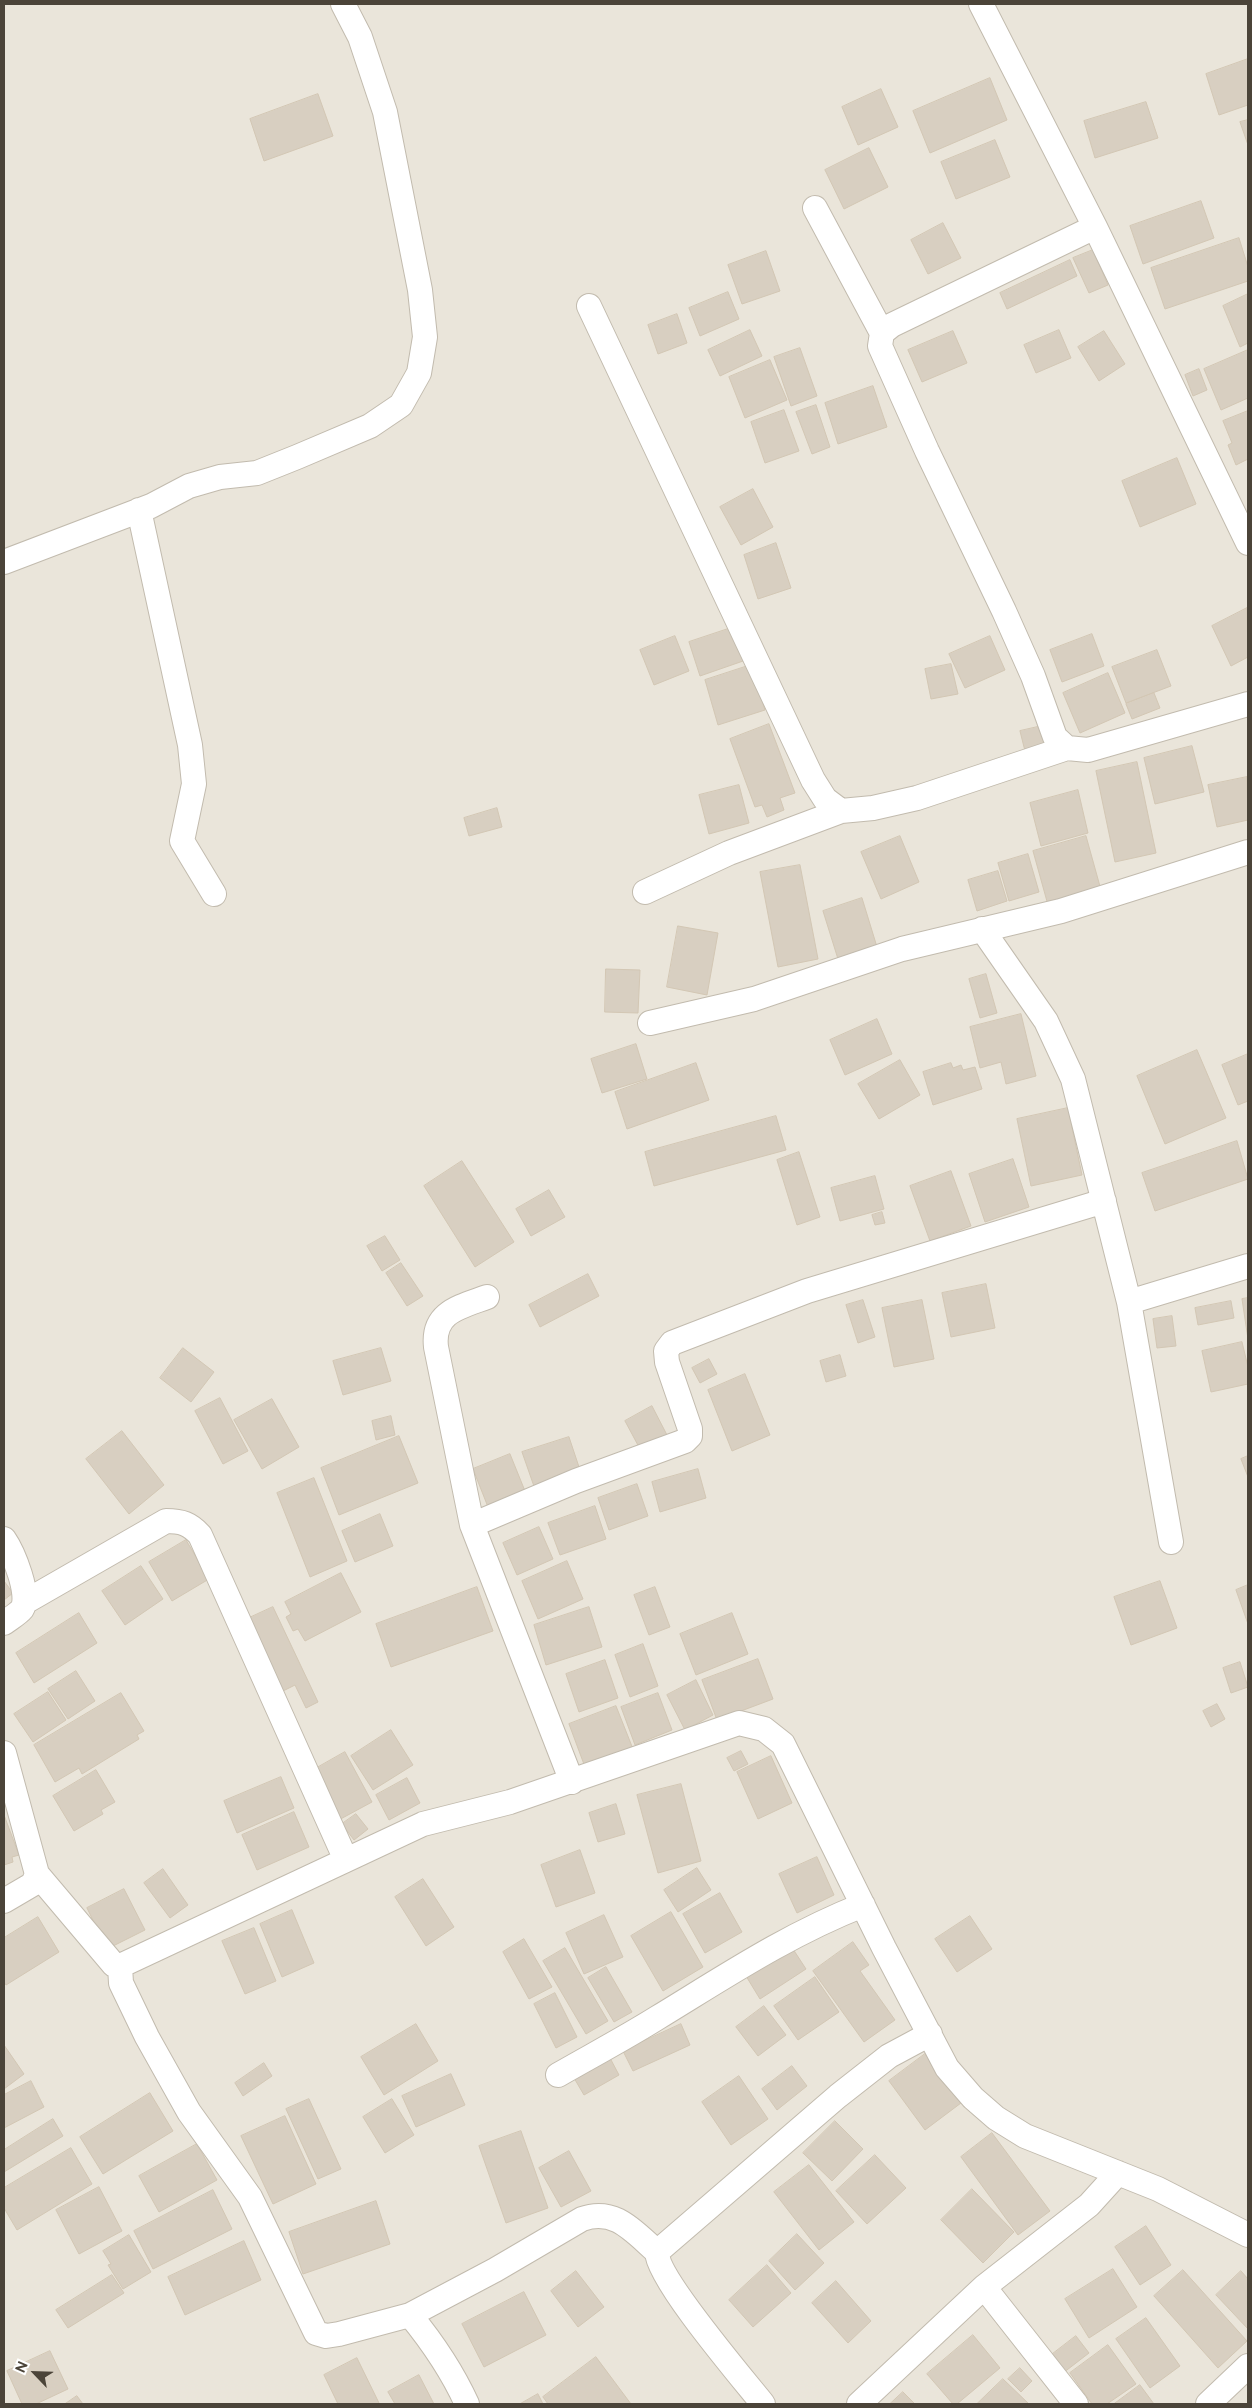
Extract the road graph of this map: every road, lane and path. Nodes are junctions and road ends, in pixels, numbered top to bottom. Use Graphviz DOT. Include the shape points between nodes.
graph roads {
  1 [pos="343,4"];
  2 [pos="981,4"];
  3 [pos="815,208"];
  4 [pos="1095,227"];
  5 [pos="588,306"];
  6 [pos="882,334"];
  7 [pos="139,510"];
  8 [pos="1248,543"];
  9 [pos="4,562"];
  10 [pos="1248,704"];
  11 [pos="1067,748"];
  12 [pos="841,810"];
  13 [pos="1248,852"];
  14 [pos="645,892"];
  15 [pos="214,894"];
  16 [pos="982,929"];
  17 [pos="650,1023"];
  18 [pos="1104,1202"];
  19 [pos="1248,1266"];
  20 [pos="487,1297"];
  21 [pos="1129,1302"];
  22 [pos="472,1525"];
  23 [pos="4,1539"];
  24 [pos="1171,1542"];
  25 [pos="25,1602"];
  26 [pos="4,1623"];
  27 [pos="4,1752"];
  28 [pos="572,1782"];
  29 [pos="346,1860"];
  30 [pos="36,1874"];
  31 [pos="4,1901"];
  32 [pos="863,1905"];
  33 [pos="120,1966"];
  34 [pos="930,2034"];
  35 [pos="558,2075"];
  36 [pos="1118,2173"];
  37 [pos="1248,2235"];
  38 [pos="657,2252"];
  39 [pos="984,2287"];
  40 [pos="410,2315"];
  41 [pos="1248,2366"];
  42 [pos="1210,2403"];
  43 [pos="467,2404"];
  44 [pos="763,2404"];
  45 [pos="859,2404"];
  46 [pos="1076,2404"];
  1 -- 7 [label="street" via="360,37 385,112 420,290 425,337 418,374 401,405 370,426 256,473 220,477 189,486"];
  2 -- 4 [label="street"];
  3 -- 6 [label="street"];
  4 -- 6 [label="street" via="905,319"];
  4 -- 8 [label="street"];
  5 -- 12 [label="street" via="813,780 825,799"];
  6 -- 11 [label="street" via="880,346 1019,644 1054,737"];
  7 -- 9 [label="street"];
  7 -- 15 [label="street" via="190,745 194,784 182,841"];
  10 -- 11 [label="street" via="1088,750"];
  11 -- 12 [label="street" via="917,798 873,808"];
  12 -- 14 [label="street" via="730,853"];
  13 -- 16 [label="street" via="1061,911"];
  16 -- 17 [label="street" via="902,949 754,999"];
  16 -- 18 [label="street" via="1046,1021 1073,1079"];
  18 -- 21 [label="street"];
  18 -- 22 [label="street" via="807,1291 672,1343 666,1351 667,1362 690,1429 690,1436 685,1441 576,1481"];
  19 -- 21 [label="street"];
  20 -- 22 [label="street" via="448,1312 435,1337"];
  21 -- 24 [label="street"];
  22 -- 28 [label="street"];
  23 -- 25 [label="street" via="16,1561"];
  25 -- 26 [label="street" via="22,1610"];
  25 -- 29 [label="street" via="166,1521 190,1525 200,1535"];
  27 -- 30 [label="street"];
  28 -- 29 [label="street" via="423,1824"];
  28 -- 32 [label="street" via="739,1723 764,1729 787,1751"];
  29 -- 33 [label="street"];
  30 -- 31 [label="street" via="33,1884"];
  30 -- 33 [label="street" via="114,1965"];
  32 -- 34 [label="street"];
  32 -- 35 [label="street" via="777,1944"];
  33 -- 40 [label="street" via="121,1983 147,2037 190,2112 250,2197 316,2333 326,2336 339,2334"];
  34 -- 36 [label="street" via="947,2068 996,2118 1026,2136"];
  34 -- 38 [label="street" via="889,2056 846,2090"];
  36 -- 37 [label="street" via="1158,2189"];
  36 -- 39 [label="street" via="1089,2205"];
  38 -- 40 [label="street" via="617,2220 594,2214"];
  38 -- 44 [label="street" via="658,2261 674,2289"];
  39 -- 45 [label="street"];
  39 -- 46 [label="street"];
  40 -- 43 [label="street" via="432,2341"];
  41 -- 42 [label="street"];
}
